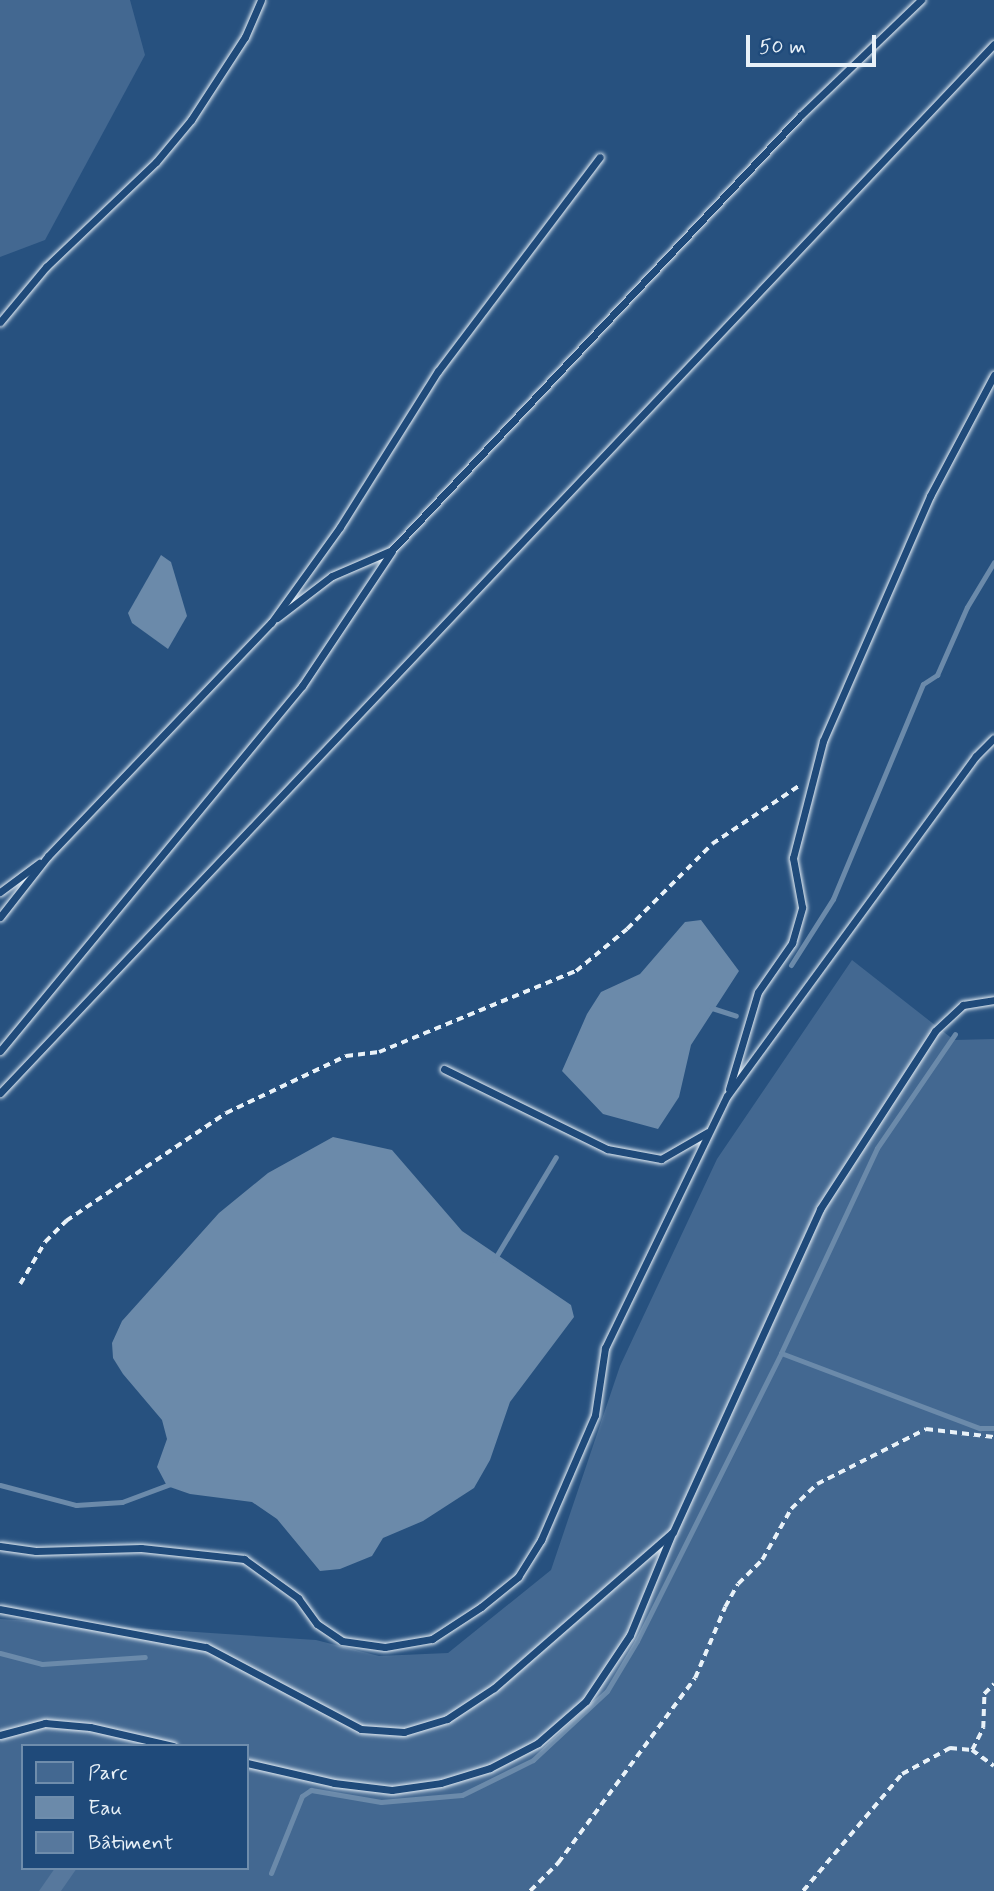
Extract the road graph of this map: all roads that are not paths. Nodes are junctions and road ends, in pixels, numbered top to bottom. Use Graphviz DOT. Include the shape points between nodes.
graph roads {
  1 [pos="261,0"];
  2 [pos="921,0"];
  3 [pos="994,44"];
  4 [pos="600,157"];
  5 [pos="0,322"];
  6 [pos="994,375"];
  7 [pos="392,550"];
  8 [pos="271,623"];
  9 [pos="994,738"];
  10 [pos="48,856"];
  11 [pos="0,892"];
  12 [pos="0,917"];
  13 [pos="994,1000"];
  14 [pos="0,1051"];
  15 [pos="444,1069"];
  16 [pos="0,1093"];
  17 [pos="727,1097"];
  18 [pos="709,1131"];
  19 [pos="673,1532"];
  20 [pos="0,1546"];
  21 [pos="0,1609"];
  22 [pos="0,1735"];
  23 [pos="164,1744"];
  24 [pos="248,1763"];
  1 -- 5 [label="lane" via="245,37 191,120 156,162 46,267"];
  2 -- 7 [label="lane" via="800,116"];
  3 -- 16 [label="lane"];
  4 -- 8 [label="lane" via="438,371 340,527"];
  6 -- 17 [label="lane" via="930,496 823,741 793,858 802,907 799,919 792,943 758,992"];
  7 -- 8 [label="lane" via="332,576"];
  7 -- 14 [label="lane" via="302,686"];
  8 -- 10 [label="lane"];
  9 -- 17 [label="lane" via="976,756"];
  10 -- 11 [label="lane"];
  10 -- 12 [label="lane"];
  13 -- 19 [label="lane" via="963,1005 935,1031 820,1209"];
  15 -- 18 [label="lane" via="607,1149 661,1159"];
  17 -- 18 [label="lane"];
  18 -- 20 [label="lane" via="605,1348 594,1415 541,1540 518,1577 432,1639 385,1647 342,1641 317,1624 298,1598 244,1559 141,1548 36,1551"];
  19 -- 21 [label="lane" via="494,1688 447,1719 404,1732 361,1729 206,1647"];
  19 -- 24 [label="lane" via="629,1635 586,1701 538,1743 490,1768 441,1783 392,1790 334,1783"];
  22 -- 23 [label="lane" via="44,1723 90,1727"];
}
